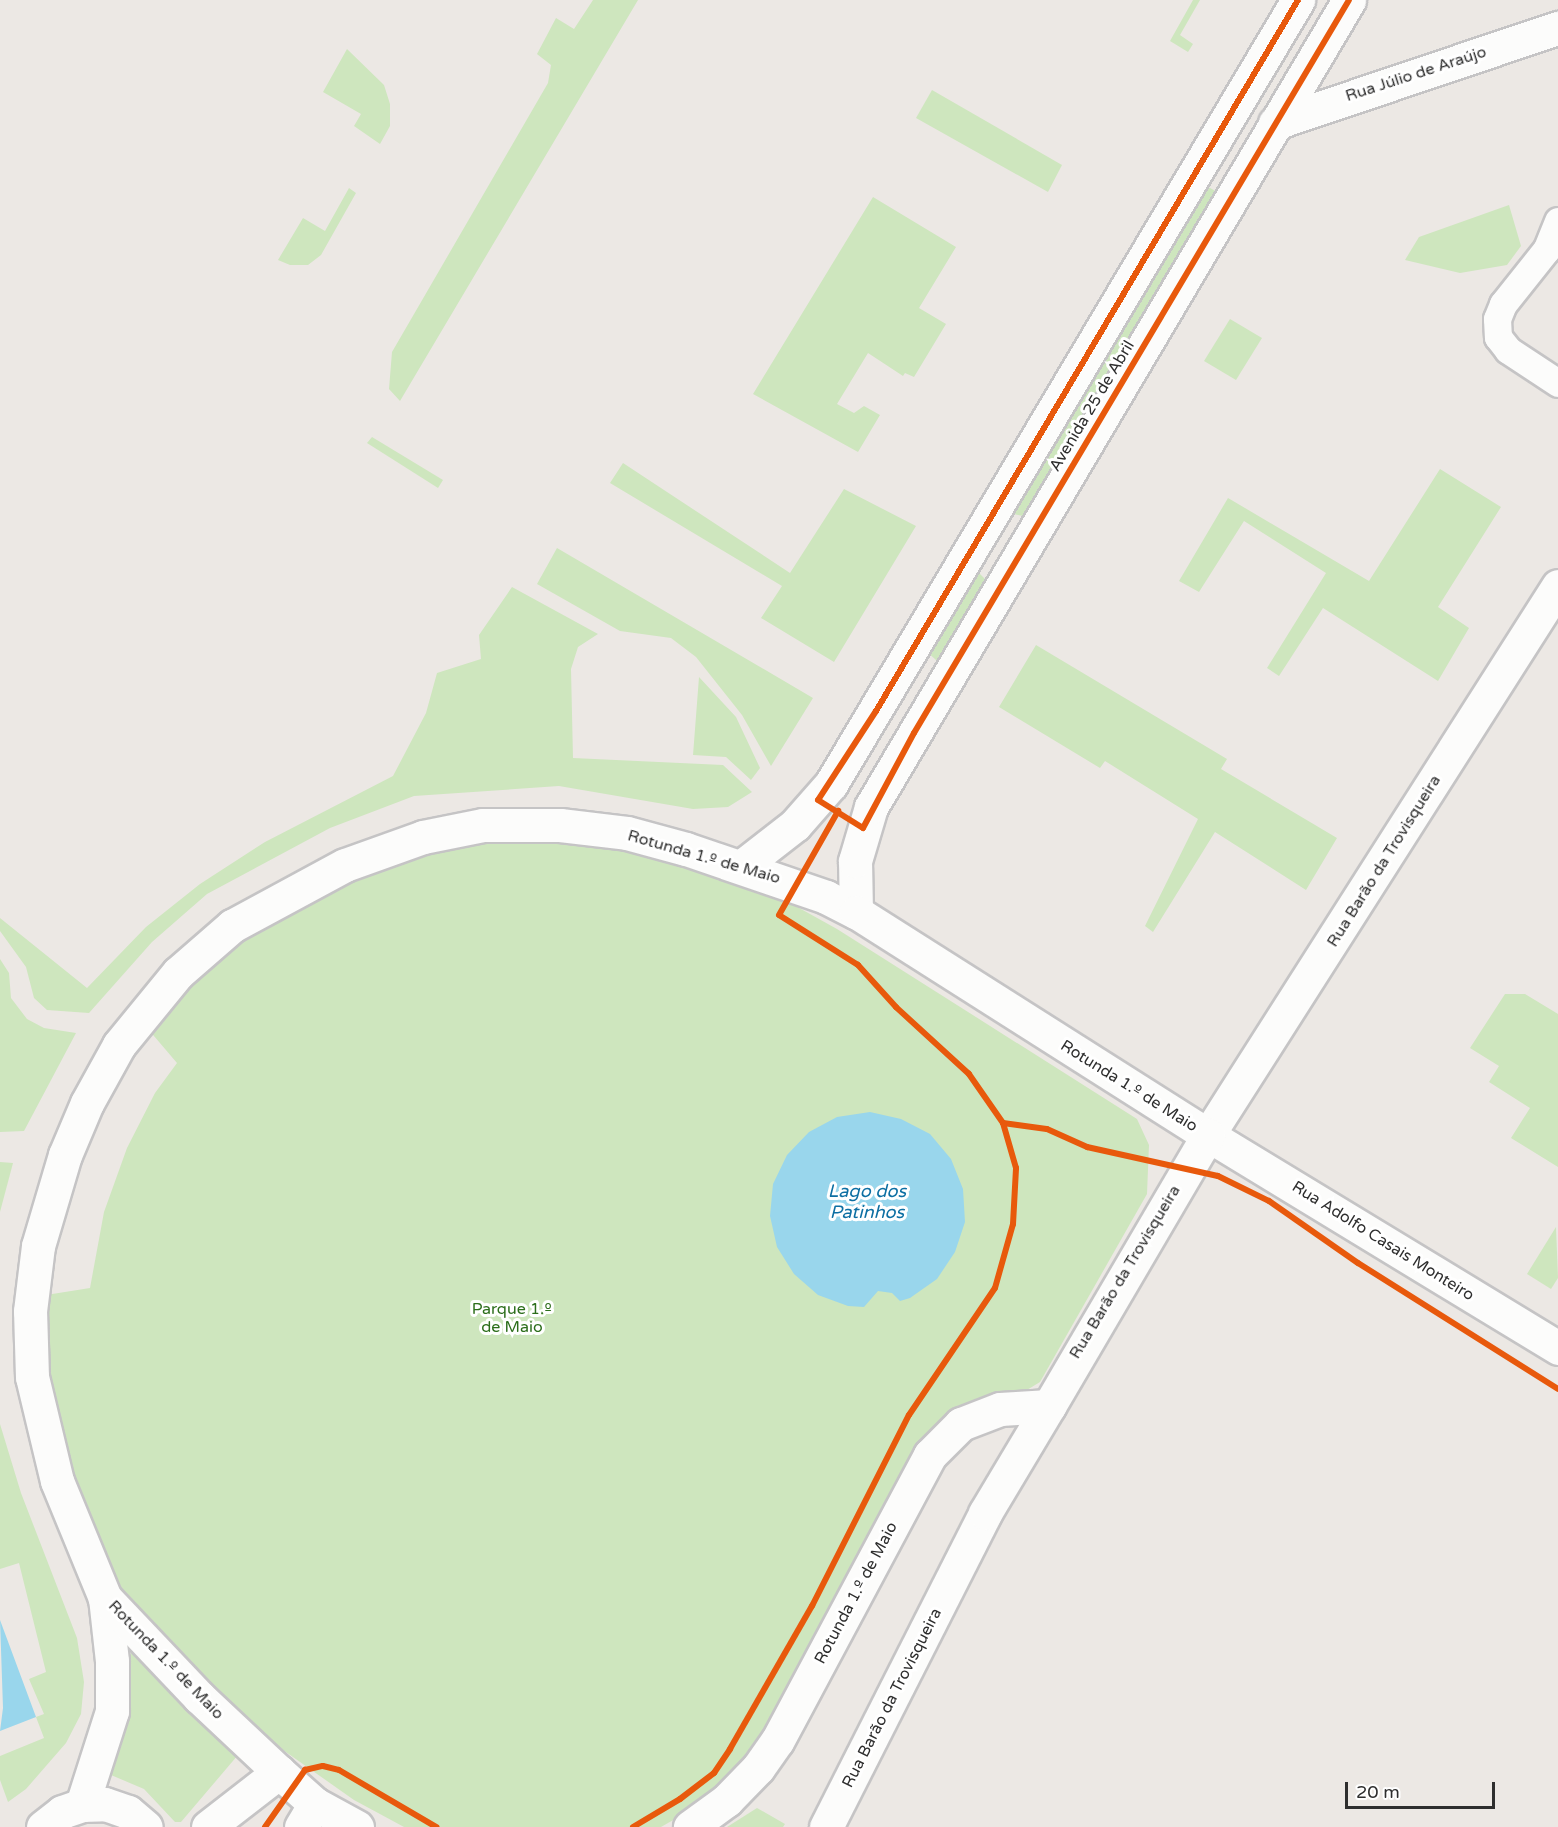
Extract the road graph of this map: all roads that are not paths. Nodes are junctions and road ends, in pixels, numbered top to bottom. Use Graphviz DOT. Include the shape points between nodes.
graph roads {
  1 [pos="1298,0"];
  2 [pos="1348,0"];
  3 [pos="1558,28"];
  4 [pos="1275,123"];
  5 [pos="1558,221"];
  6 [pos="1558,383"];
  7 [pos="975,544"];
  8 [pos="1012,566"];
  9 [pos="1558,586"];
  10 [pos="876,711"];
  11 [pos="914,733"];
  12 [pos="741,867"];
  13 [pos="856,912"];
  14 [pos="1208,1135"];
  15 [pos="1558,1348"];
  16 [pos="1049,1406"];
  17 [pos="105,1598"];
  18 [pos="279,1772"];
  19 [pos="82,1805"];
  20 [pos="308,1815"];
  21 [pos="43,1827"];
  22 [pos="146,1827"];
  23 [pos="208,1827"];
  24 [pos="357,1827"];
  25 [pos="690,1827"];
  26 [pos="826,1827"];
  1 -- 7 [label="main road, Avenida 25 de Abril"];
  2 -- 4 [label="main road, Avenida 25 de Abril"];
  3 -- 4 [label="main road, Rua Júlio de Araújo"];
  4 -- 8 [label="main road, Avenida 25 de Abril"];
  5 -- 6 [label="lane" via="1546,250 1503,304 1497,319 1498,338 1508,350"];
  7 -- 8 [label="main road"];
  7 -- 10 [label="main road, Avenida 25 de Abril"];
  8 -- 11 [label="main road, Avenida 25 de Abril"];
  9 -- 14 [label="main road, Rua Barão da Trovisqueira"];
  10 -- 11 [label="main road"];
  10 -- 12 [label="main road, Avenida 25 de Abril" via="818,800 774,844"];
  11 -- 13 [label="main road, Avenida 25 de Abril" via="863,828 855,861"];
  12 -- 13 [label="main road, Rotunda 1.º de Maio" via="797,884"];
  12 -- 17 [label="main road, Rotunda 1.º de Maio" via="627,833 560,825 483,825 423,837 345,865 232,926 178,973 133,1024 87,1103 65,1155 38,1246 30,1311 32,1377 39,1418 57,1481"];
  13 -- 14 [label="main road, Rotunda 1.º de Maio"];
  14 -- 15 [label="main road, Rua Adolfo Casais Monteiro"];
  14 -- 16 [label="main road, Rua Barão da Trovisqueira"];
  16 -- 25 [label="main road, Rotunda 1.º de Maio" via="1000,1409 961,1424 930,1455 777,1741 727,1800"];
  16 -- 26 [label="main road, Rua Barão da Trovisqueira" via="985,1513"];
  17 -- 18 [label="main road, Rotunda 1.º de Maio" via="199,1697"];
  17 -- 19 [label="main road" via="112,1661 112,1711"];
  18 -- 20 [label="main road, Rotunda 1.º de Maio"];
  18 -- 23 [label="main road"];
  19 -- 21 [label="main road" via="62,1812"];
  19 -- 22 [label="main road" via="105,1804 128,1812"];
  20 -- 24 [label="main road, Rotunda 1.º de Maio"];
}
